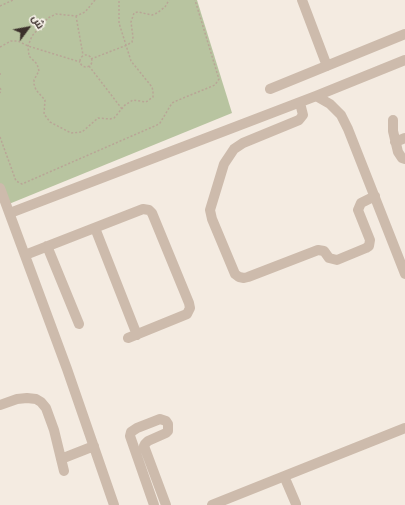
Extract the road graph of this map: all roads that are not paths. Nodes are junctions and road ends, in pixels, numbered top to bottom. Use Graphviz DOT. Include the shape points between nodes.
graph roads {
  1 [pos="302,0"];
  2 [pos="405,34"];
  3 [pos="405,60"];
  4 [pos="327,66"];
  5 [pos="270,89"];
  6 [pos="316,96"];
  7 [pos="300,103"];
  8 [pos="393,120"];
  9 [pos="405,138"];
  10 [pos="395,142"];
  11 [pos="405,159"];
  12 [pos="0,188"];
  13 [pos="375,196"];
  14 [pos="10,213"];
  15 [pos="95,228"];
  16 [pos="47,246"];
  17 [pos="25,255"];
  18 [pos="405,274"];
  19 [pos="80,324"];
  20 [pos="0,405"];
  21 [pos="405,428"];
  22 [pos="94,446"];
  23 [pos="61,459"];
  24 [pos="64,471"];
  25 [pos="284,476"];
  26 [pos="296,504"];
  27 [pos="114,505"];
  28 [pos="154,505"];
  29 [pos="166,505"];
  30 [pos="212,505"];
  1 -- 4 [label="street"];
  2 -- 4 [label="street"];
  3 -- 6 [label="street"];
  4 -- 5 [label="street"];
  6 -- 7 [label="street"];
  6 -- 13 [label="street" via="330,104 341,115"];
  7 -- 13 [label="street" via="302,115 299,120 243,143 234,149 224,164 210,210 235,274 248,277 318,250 324,251 334,260 366,248 370,240 358,210 361,203"];
  7 -- 14 [label="street"];
  8 -- 10 [label="street"];
  9 -- 10 [label="street"];
  10 -- 11 [label="street" via="400,155"];
  12 -- 14 [label="street"];
  13 -- 18 [label="street"];
  14 -- 17 [label="street"];
  15 -- 15 [label="street" via="143,210 152,212 189,303 187,314 132,336"];
  15 -- 16 [label="street"];
  16 -- 17 [label="street"];
  16 -- 19 [label="street"];
  17 -- 22 [label="street"];
  20 -- 23 [label="street" via="27,398 41,402 46,408 54,430"];
  21 -- 25 [label="street"];
  22 -- 23 [label="street"];
  22 -- 27 [label="street"];
  23 -- 24 [label="street"];
  25 -- 26 [label="street"];
  25 -- 30 [label="street"];
  28 -- 29 [label="street" via="130,436 137,428 160,419 168,424 168,431 148,440 144,446"];
}
